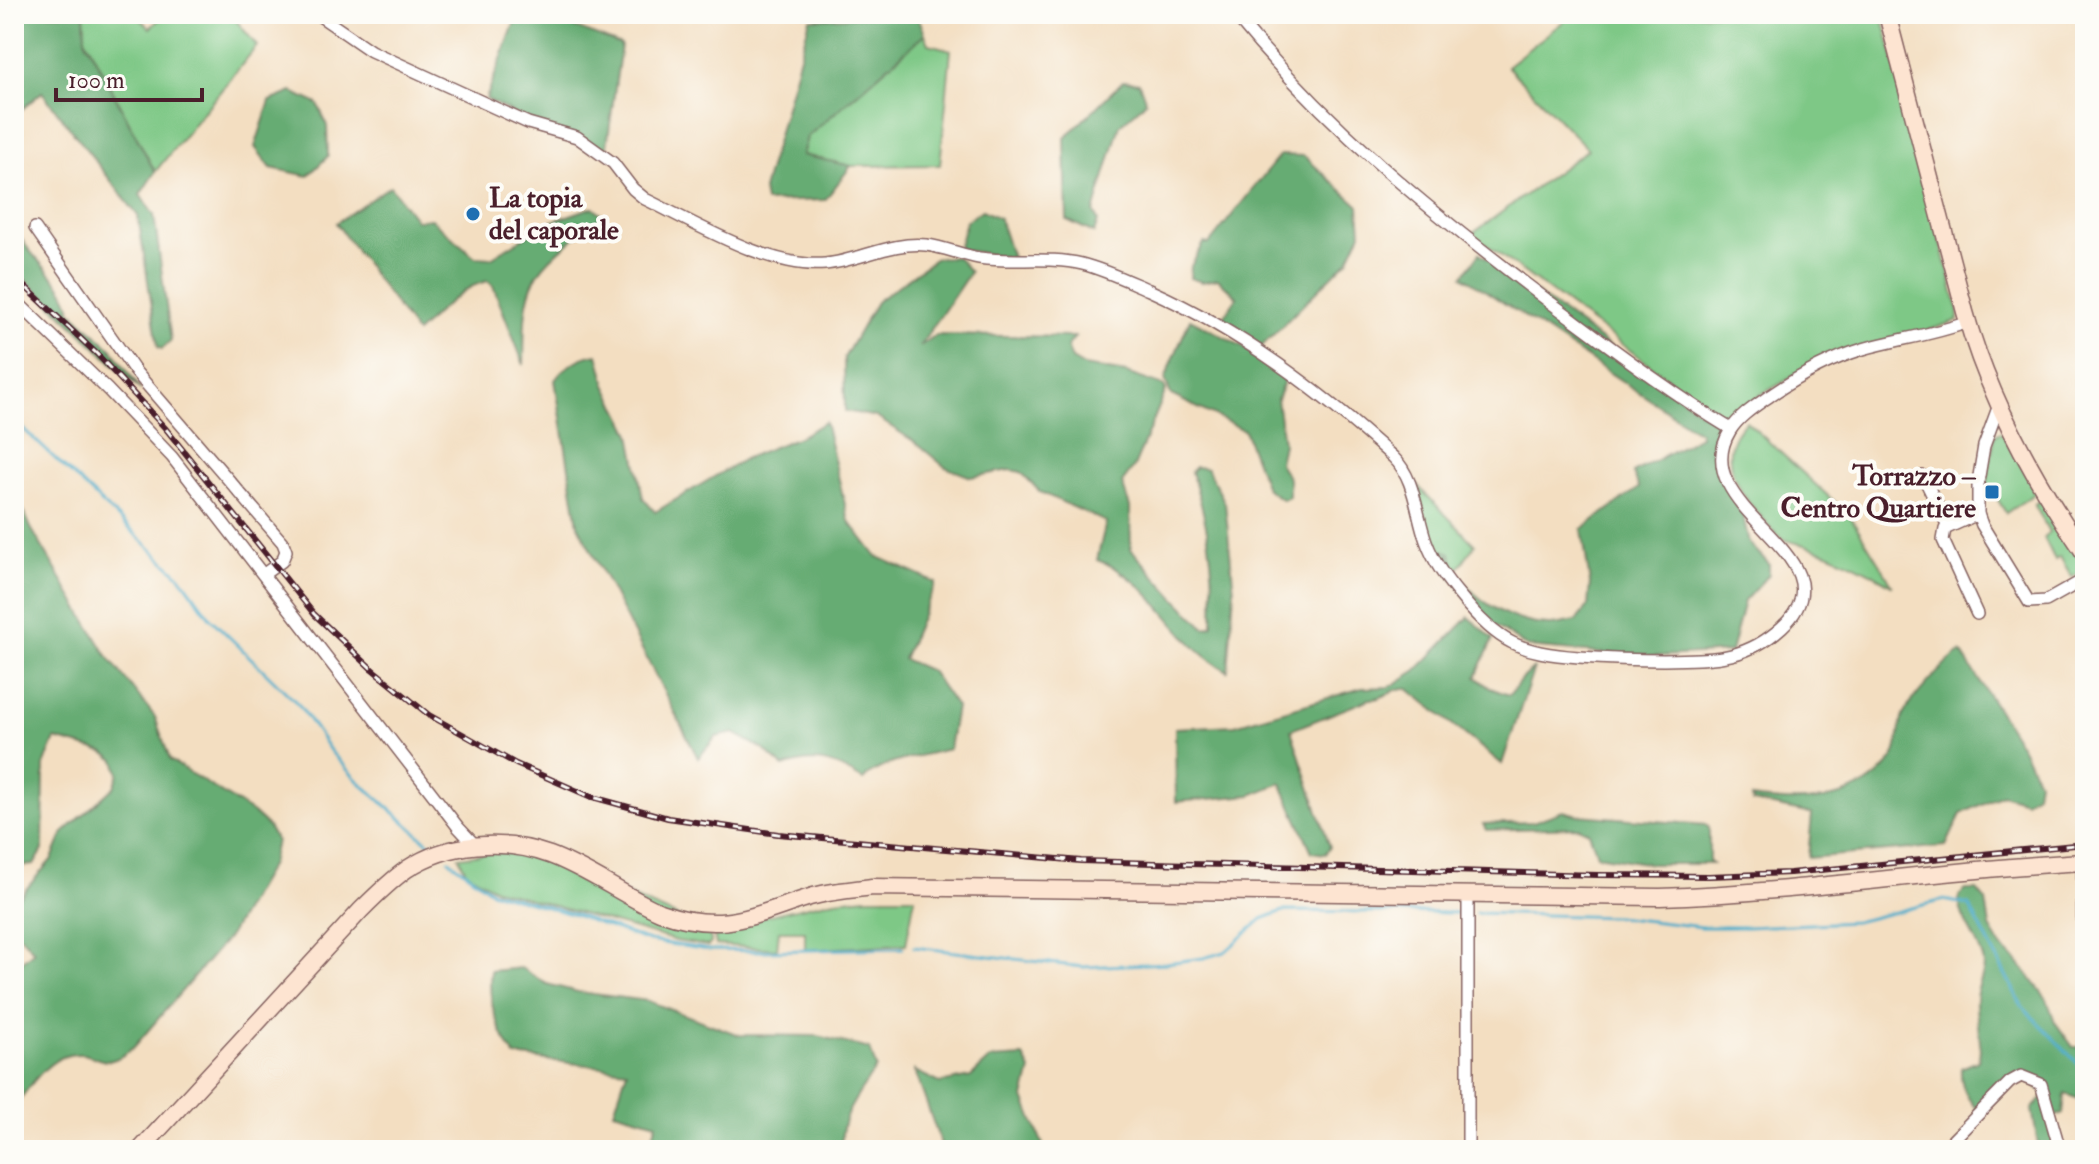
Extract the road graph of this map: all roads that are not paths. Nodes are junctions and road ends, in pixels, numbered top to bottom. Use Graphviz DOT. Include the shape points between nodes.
graph roads {
  1 [pos="317,14"];
  2 [pos="1234,14"];
  3 [pos="1887,14"];
  4 [pos="35,228"];
  5 [pos="14,299"];
  6 [pos="1968,322"];
  7 [pos="1999,405"];
  8 [pos="1731,429"];
  9 [pos="1923,476"];
  10 [pos="1978,514"];
  11 [pos="1948,527"];
  12 [pos="2085,554"];
  13 [pos="264,574"];
  14 [pos="2085,579"];
  15 [pos="1977,614"];
  16 [pos="475,845"];
  17 [pos="2085,860"];
  18 [pos="1468,895"];
  19 [pos="2085,924"];
  20 [pos="140,1150"];
  21 [pos="1468,1150"];
  22 [pos="1943,1150"];
  23 [pos="2060,1150"];
  1 -- 8 [label="street" via="371,51 528,123 577,137 613,163 645,199 789,263 839,262 926,245 978,258 1082,264 1177,303 1280,363 1399,463 1444,577 1478,619 1529,652 1620,660 1727,657 1754,648 1786,624 1804,596 1801,576 1731,489 1723,457"];
  2 -- 8 [label="street" via="1276,65 1374,162 1644,373"];
  3 -- 6 [label="street"];
  4 -- 13 [label="street" via="135,371 283,543 284,558"];
  5 -- 13 [label="street" via="172,457"];
  6 -- 7 [label="street"];
  6 -- 8 [label="street" via="1839,358 1785,386"];
  7 -- 10 [label="street" via="1984,446"];
  7 -- 12 [label="street" via="2035,476"];
  9 -- 11 [label="street"];
  10 -- 11 [label="street"];
  10 -- 14 [label="street" via="2029,602 2046,601"];
  11 -- 15 [label="street" via="1944,545"];
  13 -- 16 [label="street"];
  16 -- 18 [label="street" via="513,846 549,855 660,912 713,923 872,887"];
  16 -- 20 [label="street" via="429,858 386,887"];
  17 -- 18 [label="street" via="1704,895"];
  17 -- 19 [label="street"];
  18 -- 21 [label="street"];
  22 -- 23 [label="street" via="2021,1076 2041,1084"];
}
